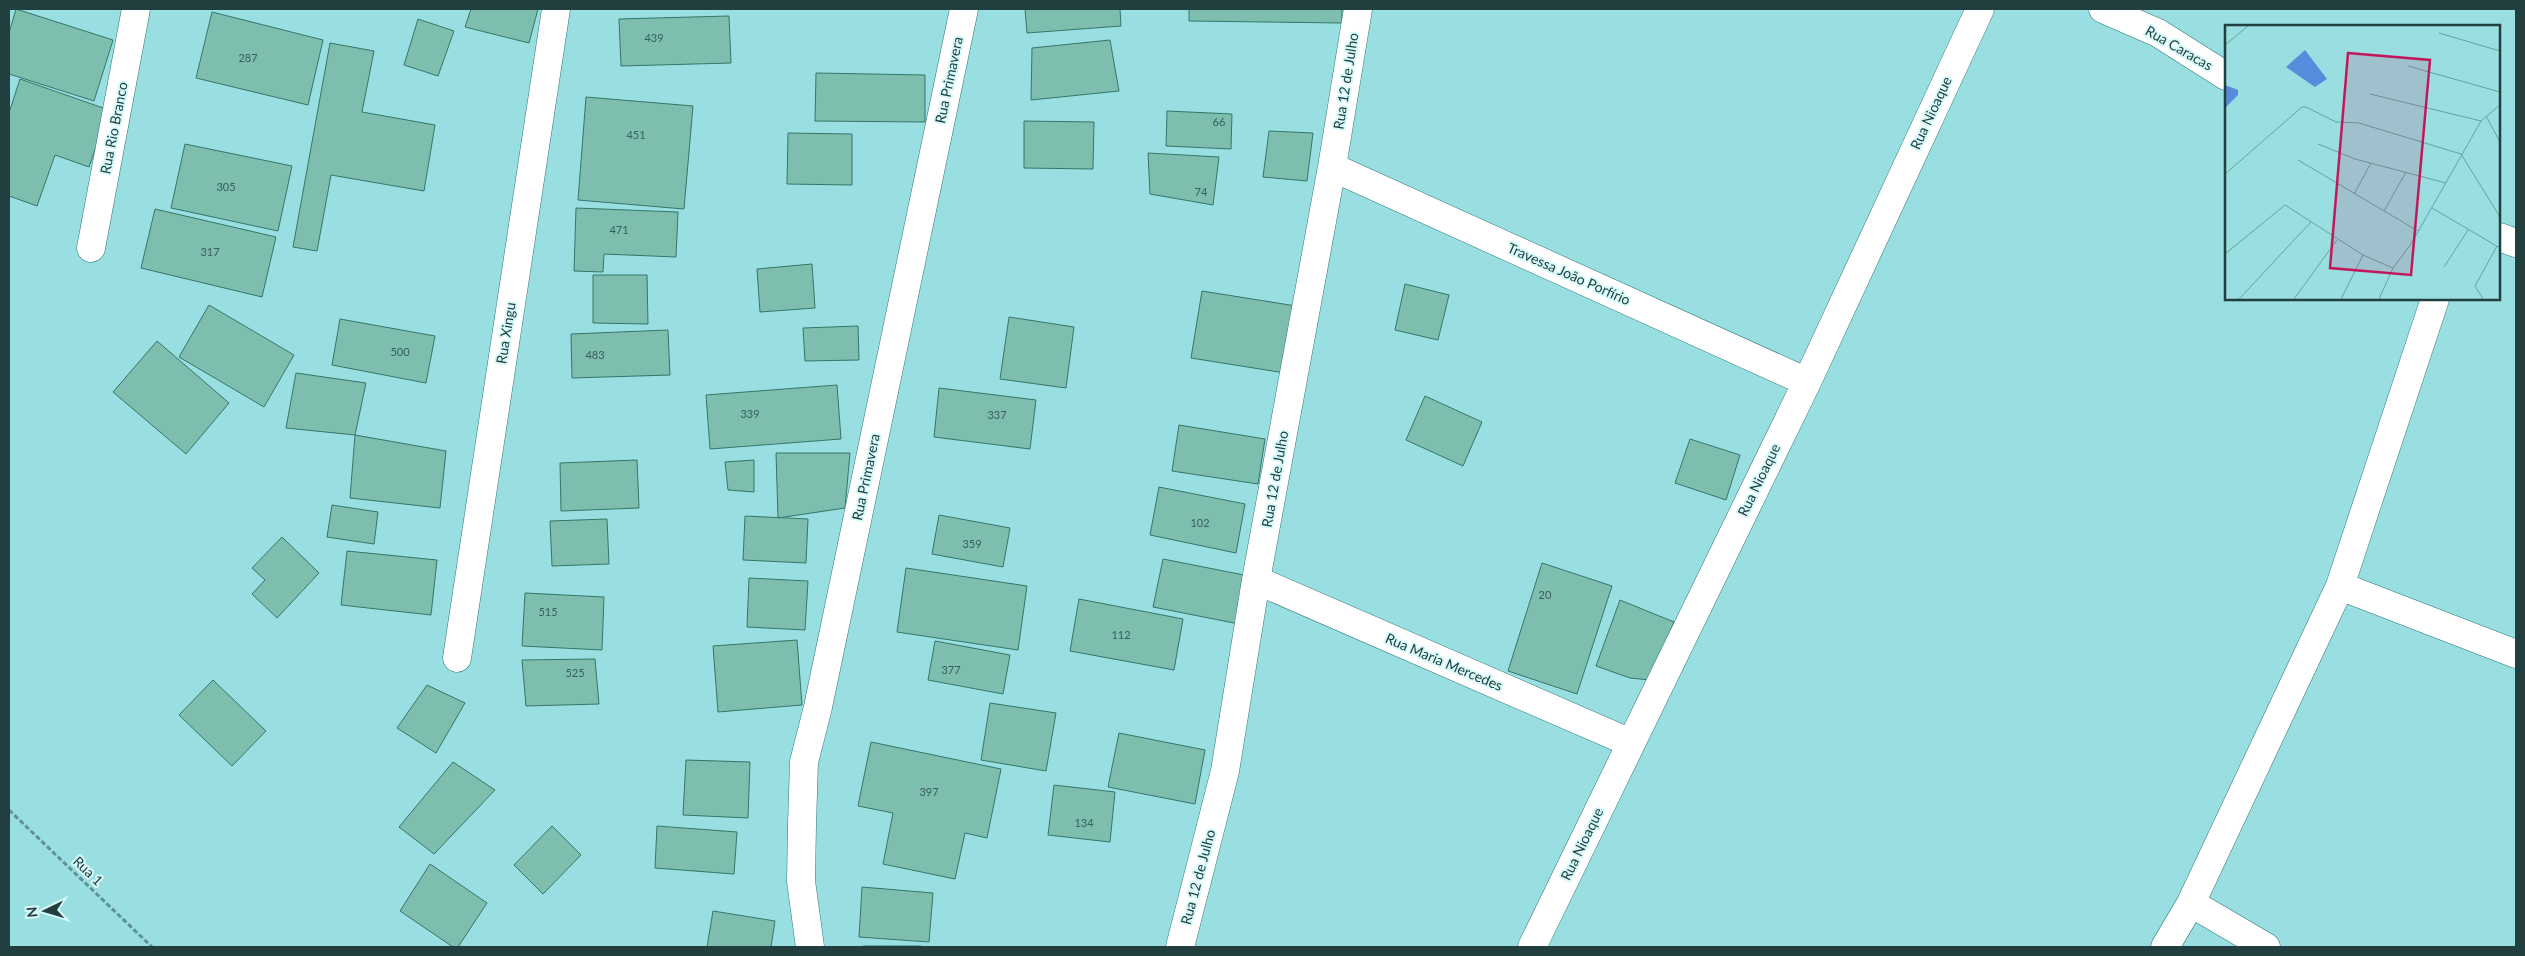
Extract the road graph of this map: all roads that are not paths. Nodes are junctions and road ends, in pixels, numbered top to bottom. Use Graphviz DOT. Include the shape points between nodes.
graph roads {
  1 [pos="136,9"];
  2 [pos="556,9"];
  3 [pos="964,9"];
  4 [pos="1358,9"];
  5 [pos="1980,9"];
  6 [pos="2103,9"];
  7 [pos="2225,75"];
  8 [pos="1332,167"];
  9 [pos="2500,237"];
  10 [pos="2516,243"];
  11 [pos="91,248"];
  12 [pos="2435,300"];
  13 [pos="1807,382"];
  14 [pos="1256,580"];
  15 [pos="2340,586"];
  16 [pos="2516,654"];
  17 [pos="456,658"];
  18 [pos="1631,743"];
  19 [pos="2191,903"];
  20 [pos="810,947"];
  21 [pos="1180,947"];
  22 [pos="1532,947"];
  23 [pos="2165,947"];
  24 [pos="2266,947"];
  1 -- 11 [label="street, Rua Rio Branco"];
  2 -- 17 [label="street, Rua Xingu"];
  3 -- 20 [label="street, Rua Primavera" via="804,762 801,881"];
  4 -- 8 [label="street, Rua 12 de Julho"];
  5 -- 13 [label="street, Rua Nioaque"];
  6 -- 7 [label="street, Rua Caracas" via="2158,33"];
  8 -- 13 [label="street, Travessa João Porfírio"];
  8 -- 14 [label="street, Rua 12 de Julho"];
  9 -- 10 [label="street"];
  12 -- 15 [label="street"];
  13 -- 18 [label="street, Rua Nioaque"];
  14 -- 18 [label="street, Rua Maria Mercedes"];
  14 -- 21 [label="street, Rua 12 de Julho" via="1225,771"];
  15 -- 16 [label="street"];
  15 -- 19 [label="street"];
  18 -- 22 [label="street, Rua Nioaque"];
  19 -- 23 [label="street"];
  19 -- 24 [label="street"];
}
